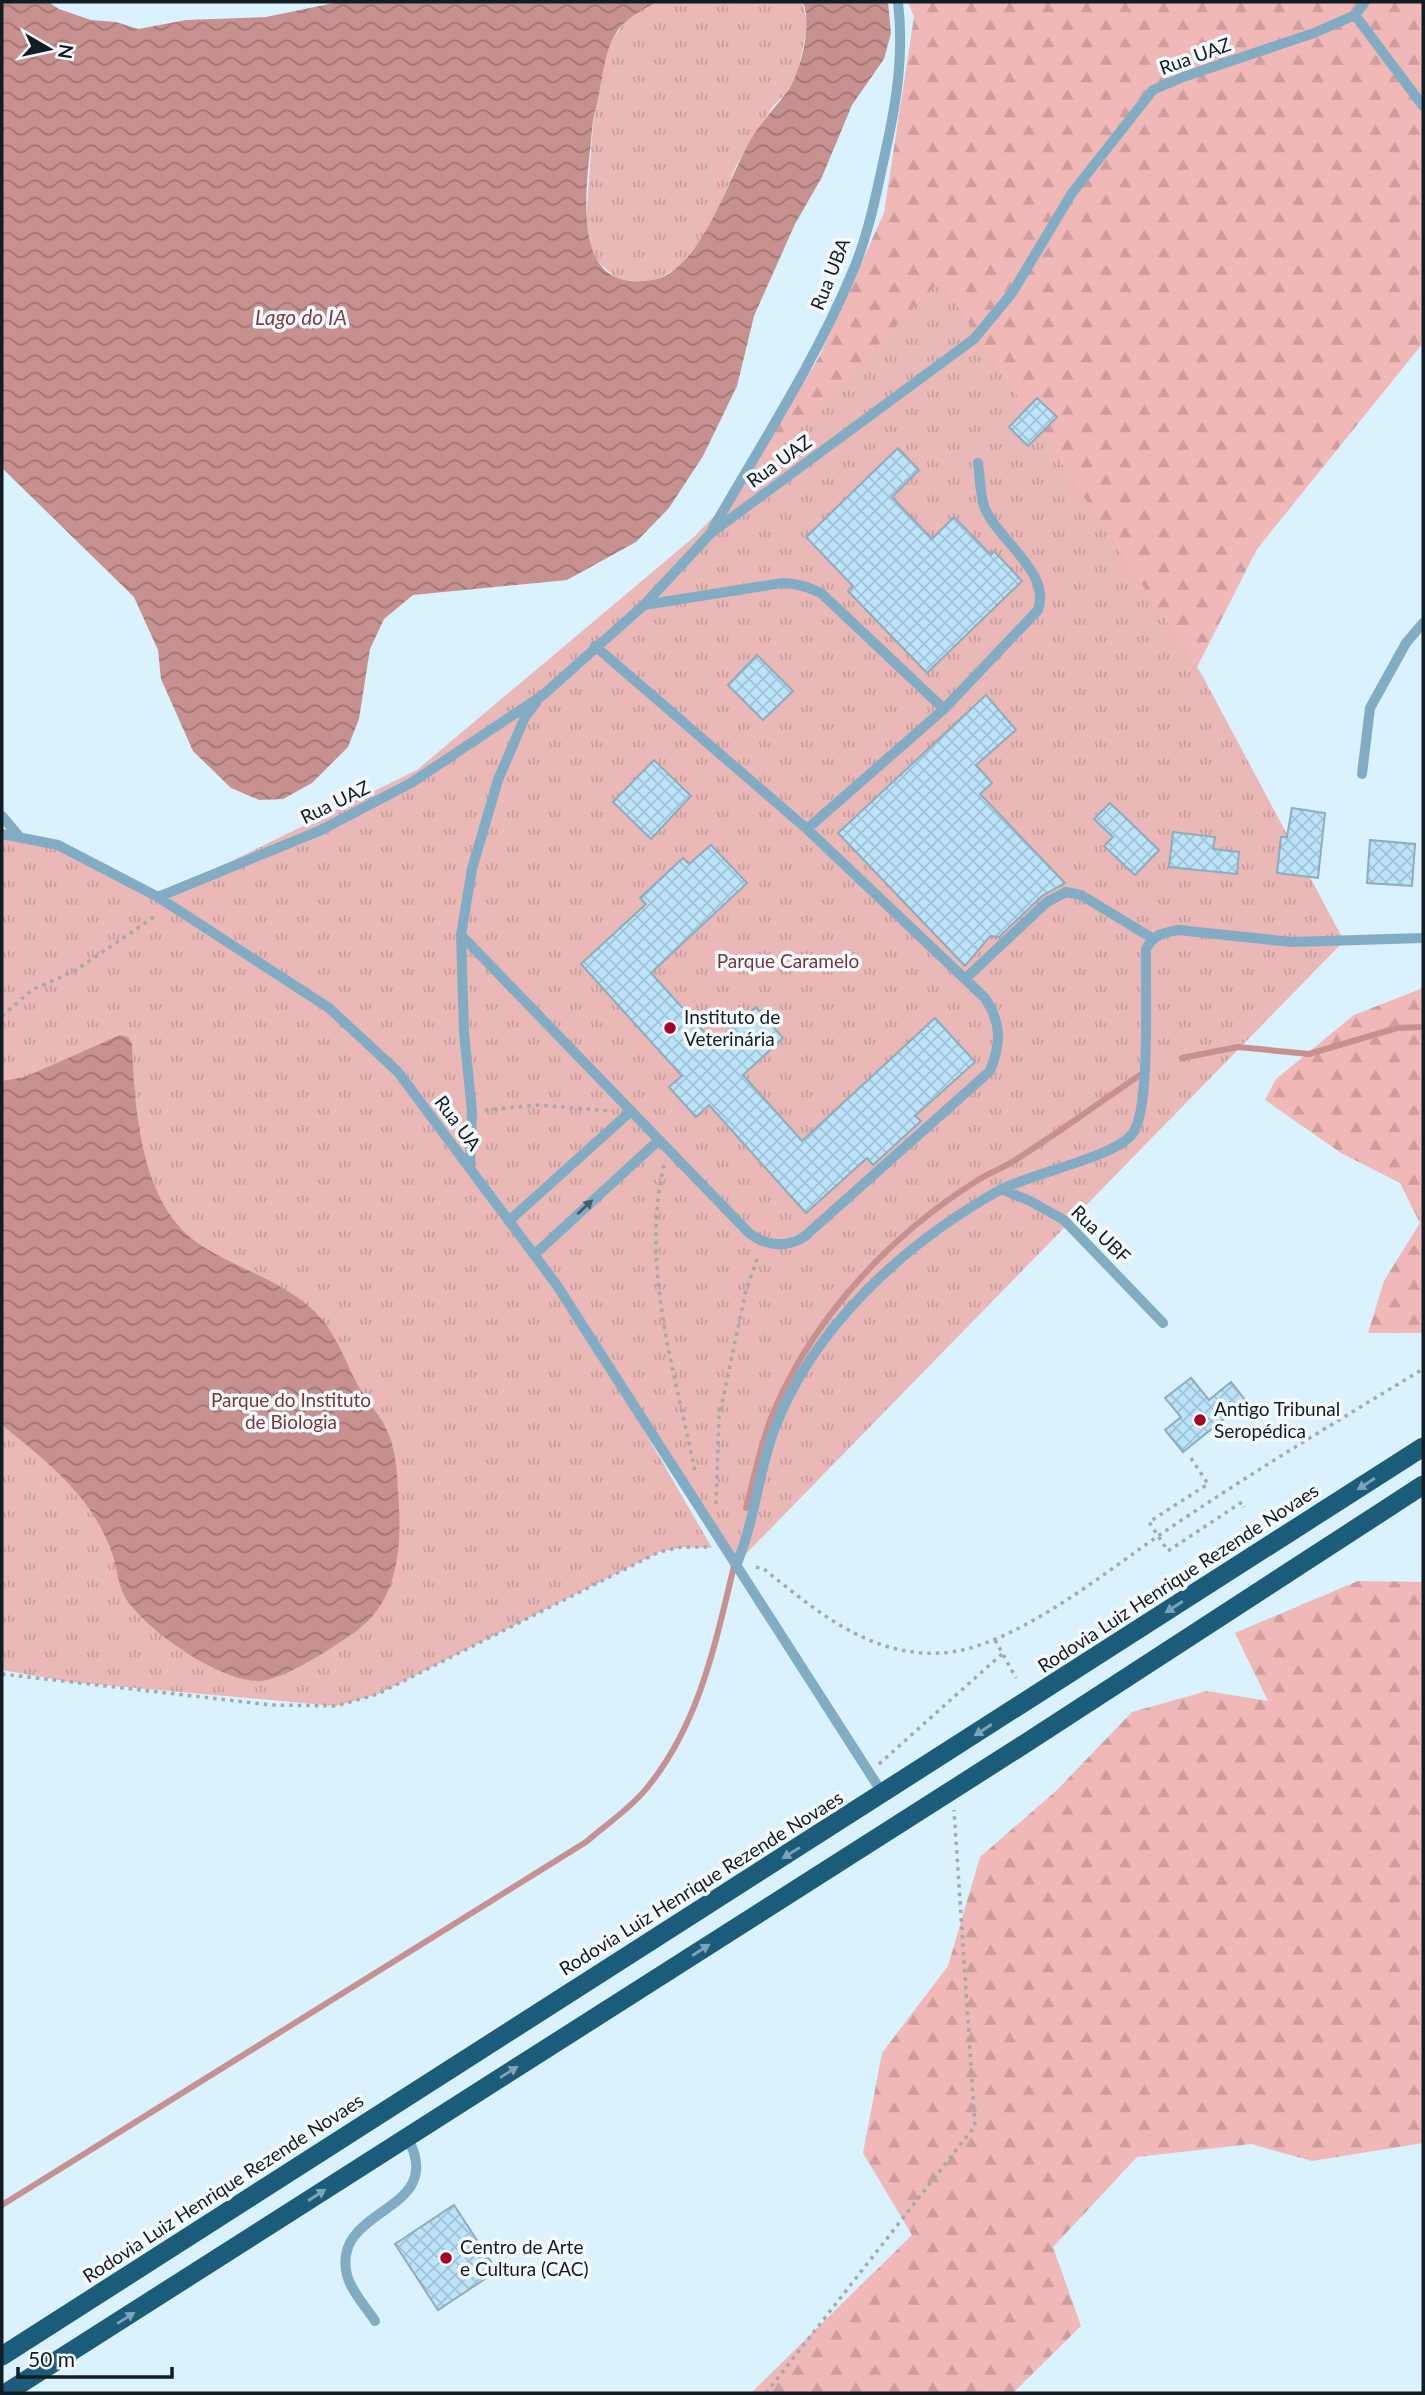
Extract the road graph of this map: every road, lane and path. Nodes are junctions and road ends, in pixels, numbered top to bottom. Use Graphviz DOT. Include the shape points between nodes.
graph roads {
  1 [pos="898,2"];
  2 [pos="1364,2"];
  3 [pos="1355,15"];
  4 [pos="1423,106"];
  5 [pos="978,463"];
  6 [pos="711,533"];
  7 [pos="644,605"];
  8 [pos="1423,623"];
  9 [pos="595,646"];
  10 [pos="543,695"];
  11 [pos="944,709"];
  12 [pos="1362,774"];
  13 [pos="2,816"];
  14 [pos="807,829"];
  15 [pos="2,834"];
  16 [pos="18,835"];
  17 [pos="158,897"];
  18 [pos="170,905"];
  19 [pos="461,935"];
  20 [pos="1152,938"];
  21 [pos="1423,938"];
  22 [pos="965,979"];
  23 [pos="2,1016"];
  24 [pos="472,1111"];
  25 [pos="630,1112"];
  26 [pos="659,1140"];
  27 [pos="668,1149"];
  28 [pos="470,1168"];
  29 [pos="1001,1189"];
  30 [pos="510,1220"];
  31 [pos="763,1242"];
  32 [pos="535,1254"];
  33 [pos="1163,1323"];
  34 [pos="1423,1369"];
  35 [pos="1423,1447"];
  36 [pos="1191,1458"];
  37 [pos="698,1483"];
  38 [pos="1423,1485"];
  39 [pos="1244,1507"];
  40 [pos="715,1531"];
  41 [pos="1158,1536"];
  42 [pos="737,1563"];
  43 [pos="995,1639"];
  44 [pos="2,1674"];
  45 [pos="1016,1678"];
  46 [pos="953,1789"];
  47 [pos="883,1794"];
  48 [pos="407,2136"];
  49 [pos="375,2321"];
  50 [pos="2,2356"];
  51 [pos="6,2393"];
  52 [pos="765,2393"];
  1 -- 6 [label="lane, Rua UBA" via="897,97 854,270"];
  2 -- 3 [label="lane"];
  3 -- 4 [label="lane"];
  3 -- 6 [label="lane, Rua UAZ" via="1153,90 1072,193 1012,293 974,338"];
  5 -- 11 [label="lane" via="984,505 997,532 1031,570 1041,602 1031,620"];
  6 -- 7 [label="lane, Rua UAZ"];
  7 -- 9 [label="lane, Rua UAZ"];
  7 -- 11 [label="lane" via="782,583 802,585 821,593"];
  8 -- 12 [label="lane" via="1406,643 1370,708"];
  9 -- 10 [label="lane, Rua UAZ"];
  9 -- 14 [label="lane"];
  10 -- 17 [label="lane, Rua UAZ" via="411,783 319,831"];
  10 -- 19 [label="lane" via="525,717 498,780 472,869"];
  11 -- 14 [label="lane"];
  13 -- 16 [label="lane"];
  14 -- 22 [label="lane"];
  15 -- 16 [label="lane, Rua UA"];
  16 -- 17 [label="lane, Rua UA" via="58,845"];
  17 -- 18 [label="lane, Rua UA"];
  18 -- 23 [label="path" via="76,970 32,990"];
  18 -- 28 [label="lane, Rua UA" via="328,1008 398,1072"];
  19 -- 24 [label="lane"];
  19 -- 25 [label="lane"];
  20 -- 21 [label="lane" via="1178,930 1269,941"];
  20 -- 22 [label="lane" via="1081,895 1066,892 1047,902"];
  20 -- 29 [label="lane" via="1146,949 1142,1097 1136,1129 1118,1146"];
  22 -- 31 [label="lane" via="985,998 1000,1027 998,1050 989,1071 804,1237 790,1244"];
  24 -- 25 [label="path" via="540,1105"];
  24 -- 28 [label="lane"];
  25 -- 26 [label="lane"];
  25 -- 30 [label="lane"];
  26 -- 27 [label="lane"];
  32 -- 26 [label="lane, one-way"];
  27 -- 31 [label="lane"];
  27 -- 37 [label="path" via="658,1192 657,1283"];
  28 -- 30 [label="lane, Rua UA"];
  29 -- 33 [label="lane, Rua UBF" via="1064,1220"];
  29 -- 42 [label="lane" via="962,1212 901,1259 830,1333 775,1428"];
  30 -- 32 [label="lane, Rua UA"];
  31 -- 40 [label="path" via="746,1290 719,1417"];
  32 -- 40 [label="lane, Rua UA"];
  34 -- 41 [label="path"];
  35 -- 47 [label="highway, Rodovia Luiz Henrique Rezende Novaes, one-way"];
  36 -- 41 [label="path" via="1208,1484 1149,1522"];
  38 -- 46 [label="highway"];
  39 -- 41 [label="path" via="1242,1502 1168,1550"];
  40 -- 42 [label="lane, Rua UA"];
  41 -- 43 [label="path" via="1054,1607"];
  42 -- 43 [label="path" via="764,1569 824,1618 875,1641 939,1653"];
  42 -- 44 [label="path" via="712,1548 659,1552 378,1694 336,1706 271,1705"];
  42 -- 47 [label="lane, Rua UA"];
  43 -- 45 [label="path"];
  48 -- 46 [label="highway, one-way"];
  46 -- 52 [label="path" via="975,2126"];
  47 -- 50 [label="highway, Rodovia Luiz Henrique Rezende Novaes, one-way"];
  48 -- 49 [label="lane" via="418,2161 414,2182 404,2197 361,2227 347,2256 347,2277"];
  51 -- 48 [label="highway, one-way"];
}
